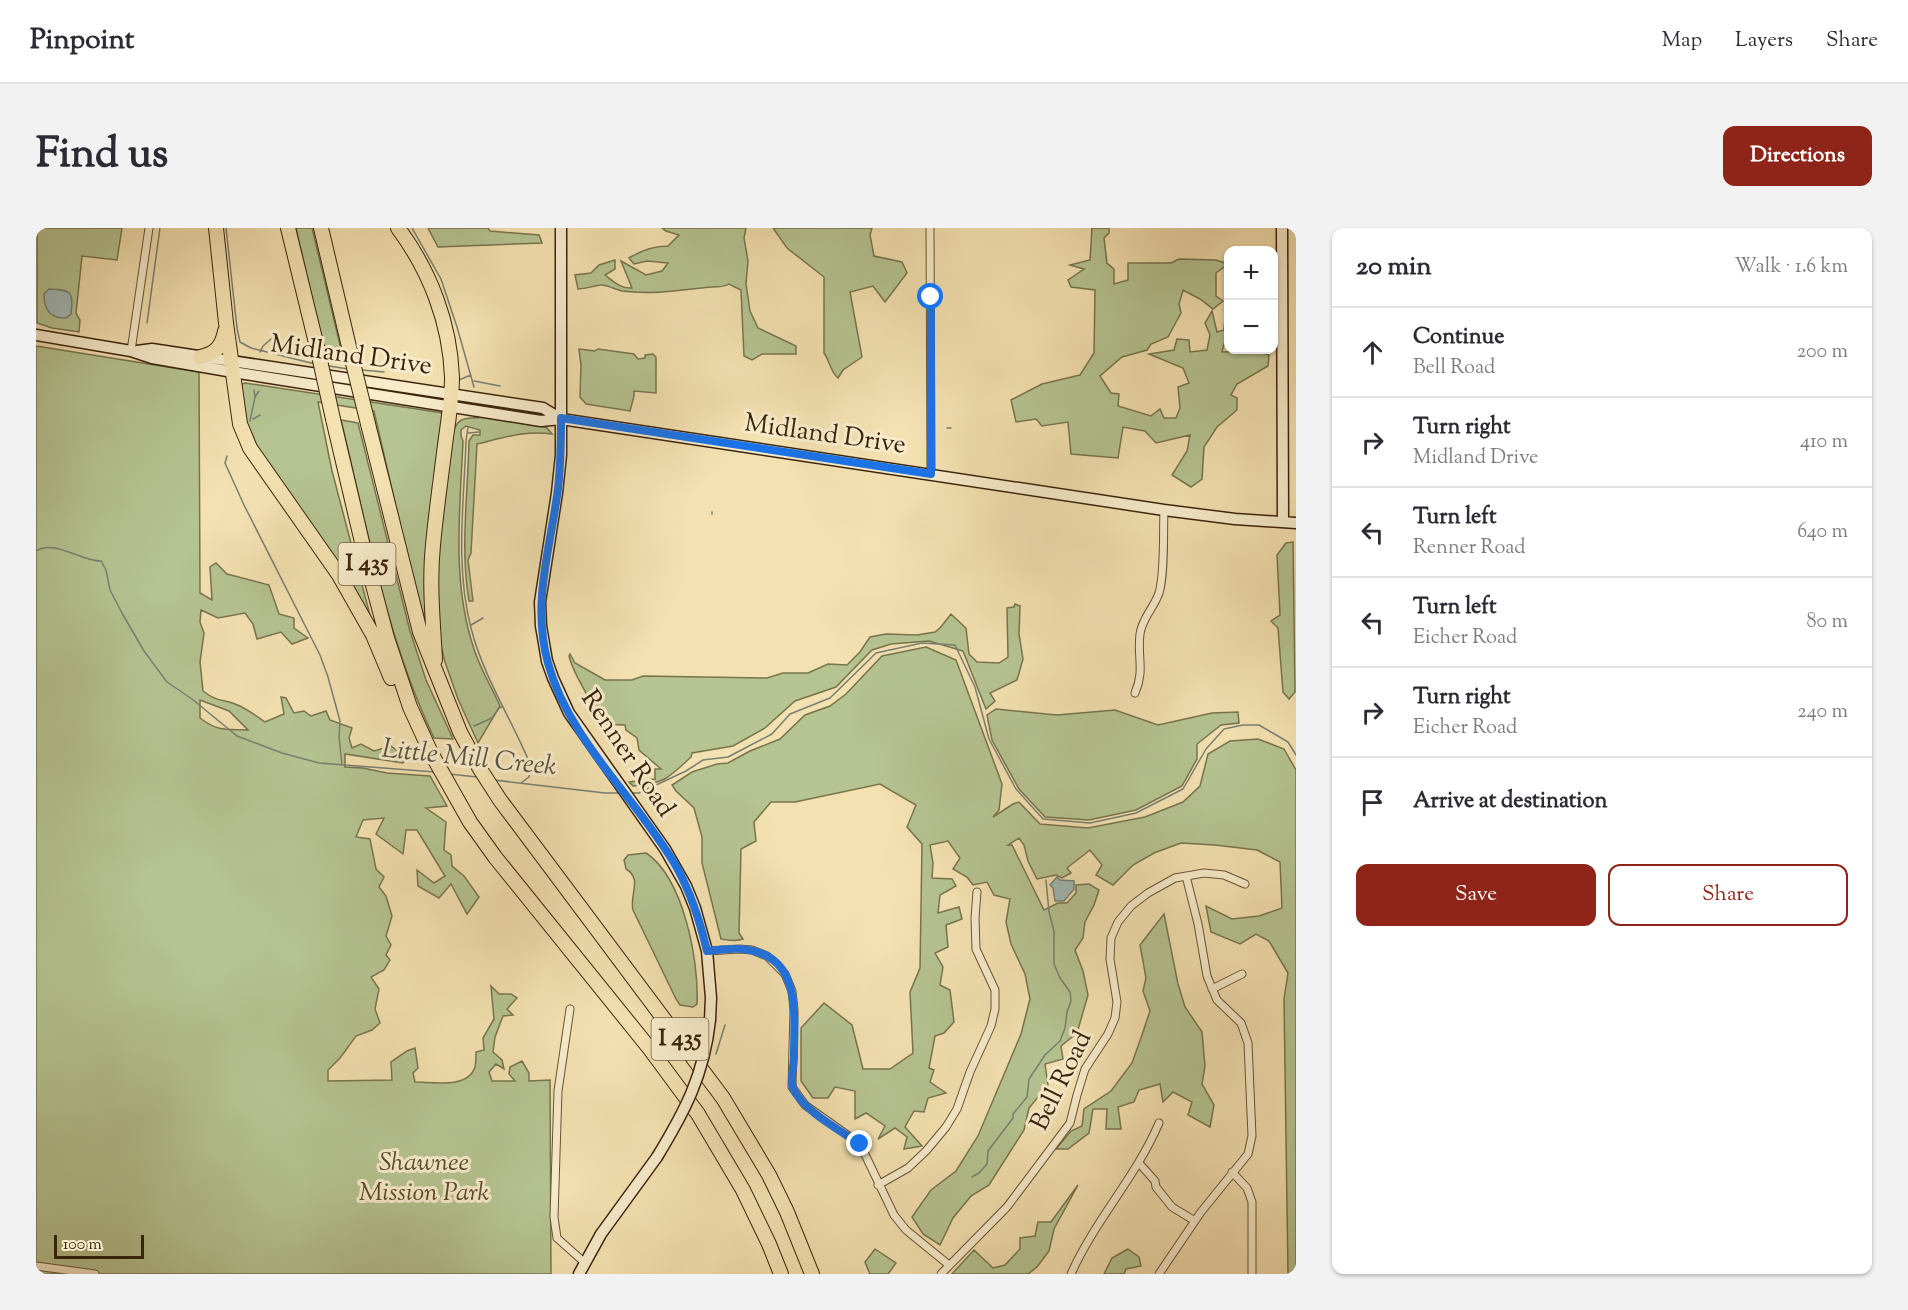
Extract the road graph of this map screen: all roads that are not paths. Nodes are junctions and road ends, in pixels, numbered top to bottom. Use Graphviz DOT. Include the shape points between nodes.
graph roads {
  1 [pos="149,228"];
  2 [pos="216,228"];
  3 [pos="288,228"];
  4 [pos="321,228"];
  5 [pos="398,228"];
  6 [pos="561,228"];
  7 [pos="930,228"];
  8 [pos="1282,228"];
  9 [pos="226,323"];
  10 [pos="36,335"];
  11 [pos="131,351"];
  12 [pos="200,357"];
  13 [pos="233,367"];
  14 [pos="451,400"];
  15 [pos="561,418"];
  16 [pos="931,474"];
  17 [pos="1164,510"];
  18 [pos="1283,522"];
  19 [pos="1296,523"];
  20 [pos="436,674"];
  21 [pos="1135,693"];
  22 [pos="410,707"];
  23 [pos="1186,876"];
  24 [pos="1245,884"];
  25 [pos="977,892"];
  26 [pos="707,951"];
  27 [pos="1242,974"];
  28 [pos="1212,989"];
  29 [pos="570,1009"];
  30 [pos="1159,1123"];
  31 [pos="1139,1163"];
  32 [pos="1232,1172"];
  33 [pos="878,1185"];
  34 [pos="1195,1221"];
  35 [pos="585,1263"];
  36 [pos="949,1265"];
  37 [pos="36,1266"];
  38 [pos="95,1274"];
  39 [pos="579,1274"];
  40 [pos="781,1274"];
  41 [pos="812,1274"];
  42 [pos="941,1274"];
  43 [pos="1071,1274"];
  44 [pos="1159,1274"];
  45 [pos="1252,1274"];
  1 -- 11 [label="street"];
  2 -- 9 [label="highway"];
  3 -- 22 [label="highway, I 435, bridge" via="379,612"];
  4 -- 20 [label="highway, I 435, bridge" via="420,632"];
  5 -- 14 [label="highway" via="423,266 441,313 450,359"];
  6 -- 15 [label="main road, Renner Road"];
  7 -- 16 [label="street"];
  8 -- 18 [label="main road"];
  9 -- 12 [label="highway" via="220,346"];
  9 -- 13 [label="highway"];
  10 -- 11 [label="main road, Midland Drive"];
  11 -- 12 [label="main road, Midland Drive" via="152,349"];
  11 -- 13 [label="main road, Midland Drive" via="152,358"];
  12 -- 13 [label="main road, Midland Drive"];
  13 -- 14 [label="main road, Midland Drive"];
  13 -- 22 [label="highway" via="240,424 250,448 339,575 373,635 398,693"];
  14 -- 15 [label="main road, Midland Drive" via="543,408"];
  14 -- 20 [label="highway" via="431,566"];
  15 -- 16 [label="main road, Midland Drive"];
  15 -- 26 [label="main road, Renner Road" via="557,494 540,602 547,661 578,728 676,866 695,908"];
  16 -- 17 [label="main road, Midland Drive"];
  17 -- 18 [label="main road, Midland Drive"];
  17 -- 21 [label="street" via="1162,581 1155,603 1143,621 1140,681"];
  18 -- 19 [label="main road, Midland Drive"];
  20 -- 41 [label="highway, I 435" via="460,732 517,824 723,1098 769,1175"];
  22 -- 40 [label="highway, I 435" via="470,822 698,1114 747,1199"];
  23 -- 24 [label="street, Bell Road" via="1224,875"];
  23 -- 28 [label="street"];
  23 -- 36 [label="street, Bell Road" via="1148,893 1118,922 1111,938 1110,959 1118,1002 1115,1018 1085,1070 1070,1123 1007,1208"];
  25 -- 33 [label="street" via="976,949 994,990 991,1026 957,1109 945,1127 908,1168"];
  26 -- 33 [label="street" via="752,950 767,956 785,974 794,1010 792,1087 805,1104 860,1144"];
  26 -- 35 [label="main road, Renner Road, bridge" via="710,1020 691,1098 657,1157"];
  27 -- 28 [label="street"];
  28 -- 32 [label="street" via="1241,1023 1248,1043 1252,1136 1248,1154"];
  29 -- 35 [label="street" via="556,1109 555,1230 557,1238"];
  30 -- 31 [label="street"];
  31 -- 34 [label="street" via="1172,1207"];
  31 -- 43 [label="street" via="1087,1240"];
  32 -- 34 [label="street"];
  32 -- 45 [label="street" via="1247,1188 1252,1202"];
  33 -- 36 [label="street" via="906,1230"];
  34 -- 44 [label="street"];
  35 -- 39 [label="main road, Renner Road"];
  36 -- 42 [label="street, Bell Road"];
  37 -- 38 [label="street"];
}
